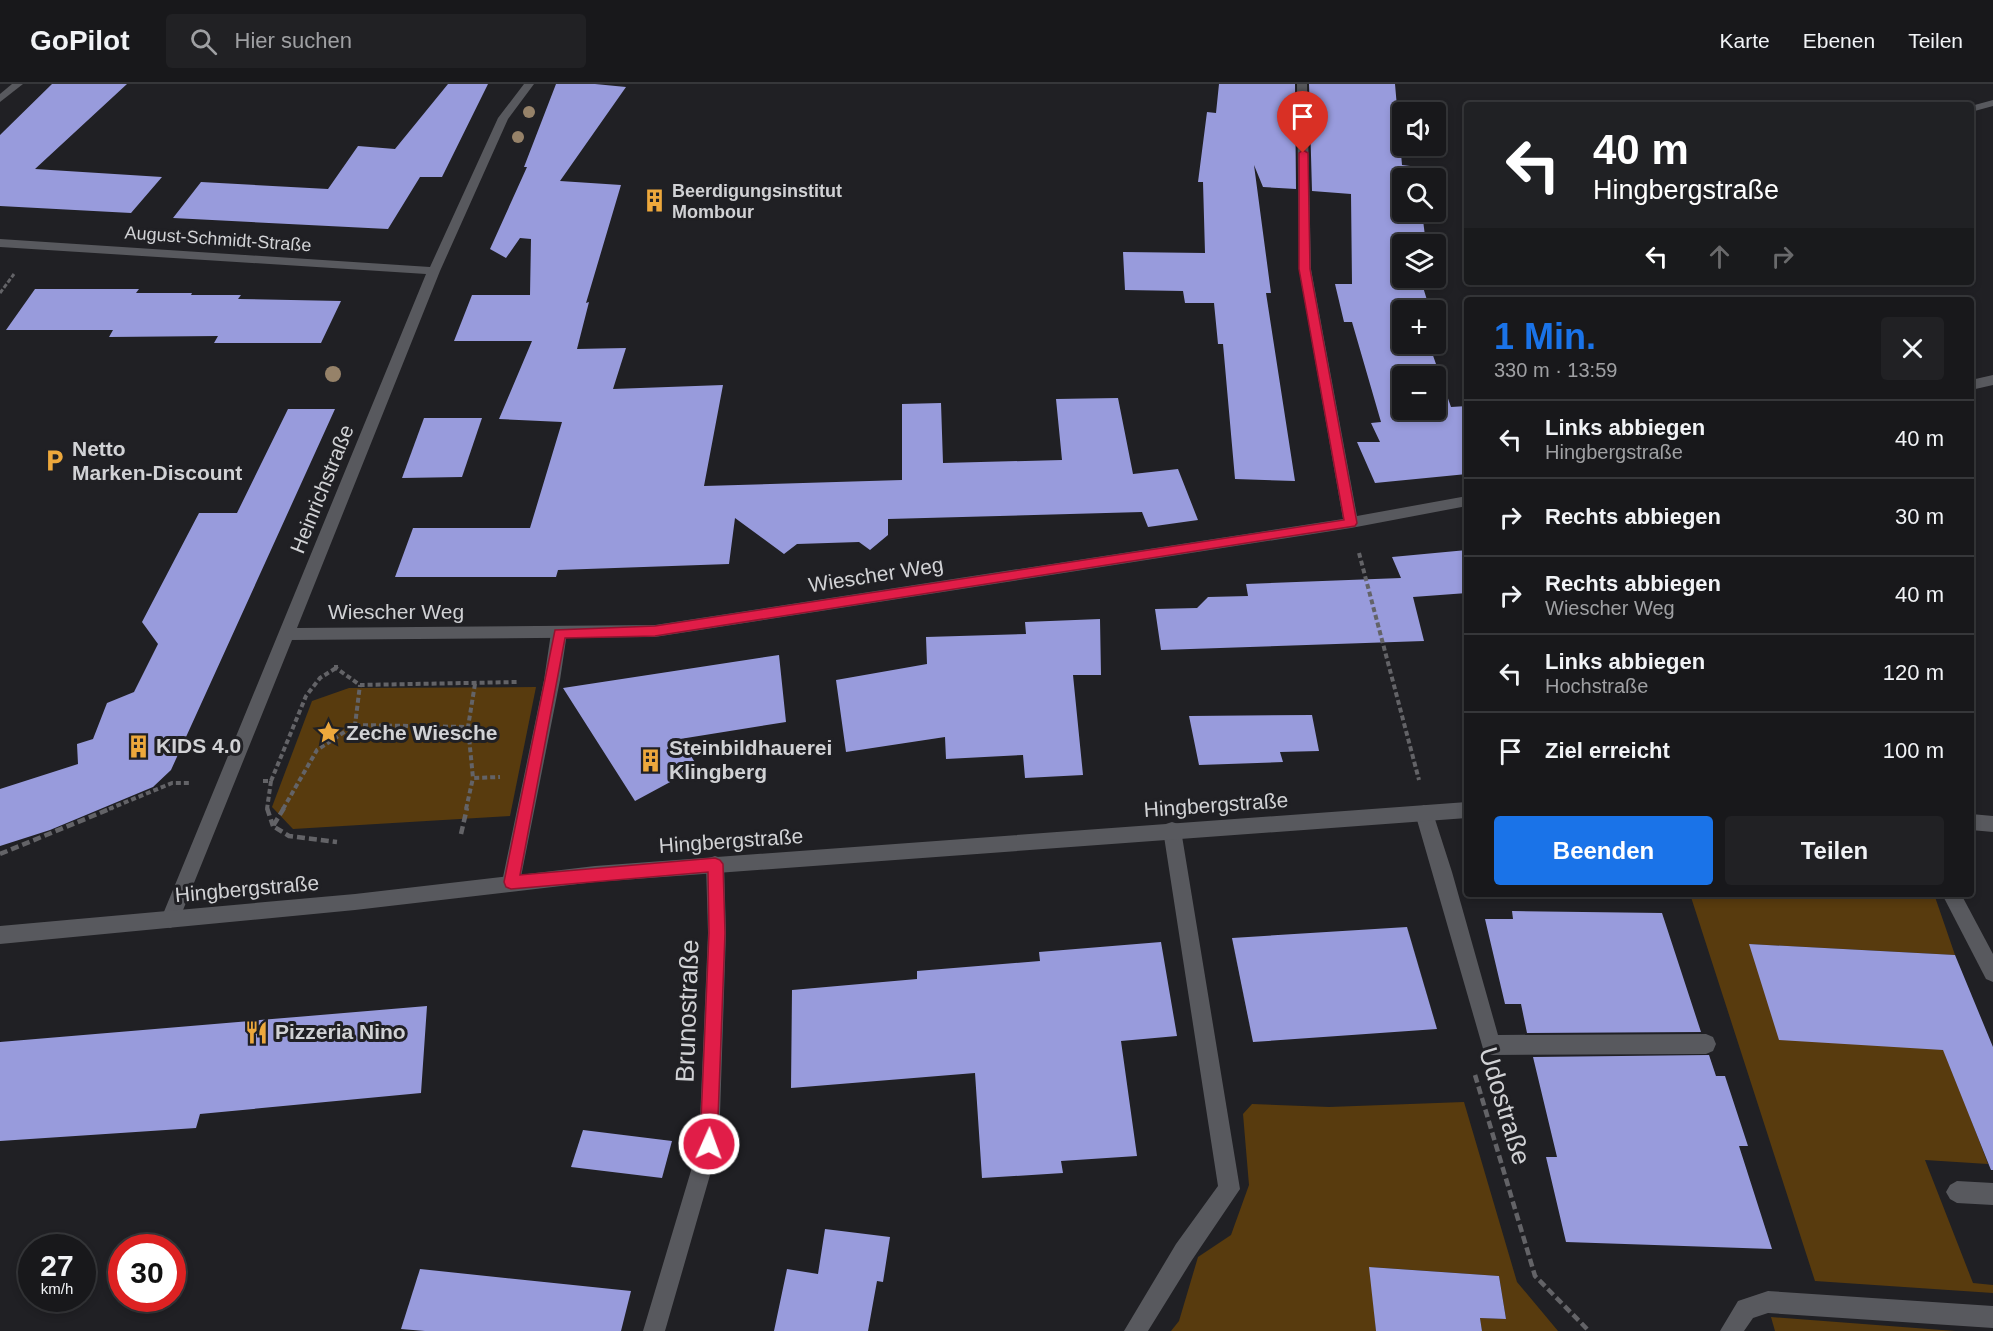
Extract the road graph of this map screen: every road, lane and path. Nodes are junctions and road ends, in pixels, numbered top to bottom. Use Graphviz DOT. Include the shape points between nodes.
graph roads {
  1 [pos="18,84"];
  2 [pos="530,84"];
  3 [pos="1302,84"];
  4 [pos="0,99"];
  5 [pos="1993,103"];
  6 [pos="1974,108"];
  7 [pos="0,243"];
  8 [pos="434,272"];
  9 [pos="1993,380"];
  10 [pos="1974,384"];
  11 [pos="1464,502"];
  12 [pos="1351,523"];
  13 [pos="347,633"];
  14 [pos="559,633"];
  15 [pos="287,634"];
  16 [pos="336,668"];
  17 [pos="552,680"];
  18 [pos="475,684"];
  19 [pos="360,685"];
  20 [pos="355,725"];
  21 [pos="468,727"];
  22 [pos="533,777"];
  23 [pos="473,778"];
  24 [pos="227,782"];
  25 [pos="271,782"];
  26 [pos="1464,810"];
  27 [pos="1424,813"];
  28 [pos="1974,822"];
  29 [pos="1993,824"];
  30 [pos="273,826"];
  31 [pos="1172,830"];
  32 [pos="461,834"];
  33 [pos="336,842"];
  34 [pos="0,854"];
  35 [pos="715,864"];
  36 [pos="511,882"];
  37 [pos="1953,897"];
  38 [pos="170,919"];
  39 [pos="0,935"];
  40 [pos="1993,973"];
  41 [pos="1706,1044"];
  42 [pos="1474,1071"];
  43 [pos="1958,1192"];
  44 [pos="1993,1194"];
  45 [pos="1993,1317"];
  46 [pos="654,1331"];
  47 [pos="1135,1331"];
  48 [pos="1589,1331"];
  49 [pos="1731,1331"];
  1 -- 4 [label="street"];
  2 -- 8 [label="street, Heinrichstraße" via="503,118"];
  3 -- 12 [label="street" via="1305,269"];
  5 -- 6 [label="street"];
  7 -- 8 [label="street, August-Schmidt-Straße"];
  8 -- 15 [label="street, Heinrichstraße"];
  9 -- 10 [label="street"];
  11 -- 12 [label="street, Wiescher Weg"];
  12 -- 14 [label="street, Wiescher Weg" via="655,631"];
  12 -- 27 [label="path" via="1416,761"];
  13 -- 14 [label="street, Wiescher Weg"];
  13 -- 15 [label="street, Wiescher Weg"];
  13 -- 16 [label="path"];
  14 -- 17 [label="street"];
  15 -- 24 [label="street, Heinrichstraße"];
  16 -- 19 [label="path"];
  16 -- 25 [label="path" via="320,678 306,696"];
  17 -- 18 [label="path"];
  17 -- 22 [label="street"];
  18 -- 19 [label="path"];
  18 -- 21 [label="path"];
  19 -- 20 [label="path"];
  20 -- 21 [label="path"];
  20 -- 30 [label="path" via="317,750"];
  21 -- 23 [label="path"];
  22 -- 23 [label="path"];
  22 -- 36 [label="street"];
  23 -- 32 [label="path"];
  24 -- 25 [label="path"];
  24 -- 34 [label="path" via="172,783"];
  24 -- 38 [label="street, Heinrichstraße"];
  25 -- 30 [label="path" via="267,808"];
  26 -- 27 [label="street, Hingbergstraße"];
  27 -- 31 [label="street, Hingbergstraße"];
  27 -- 41 [label="street" via="1491,1045"];
  28 -- 29 [label="street"];
  30 -- 33 [label="path" via="289,836"];
  31 -- 35 [label="street, Hingbergstraße"];
  31 -- 47 [label="street" via="1229,1190 1184,1252"];
  35 -- 36 [label="street, Hingbergstraße"];
  35 -- 46 [label="street, Brunostraße" via="717,933 709,1144"];
  36 -- 38 [label="street, Hingbergstraße" via="355,902"];
  37 -- 40 [label="street"];
  38 -- 39 [label="street, Hingbergstraße"];
  42 -- 48 [label="path, Udostraße" via="1535,1276"];
  43 -- 44 [label="street"];
  45 -- 49 [label="street" via="1768,1302 1746,1309"];
}
